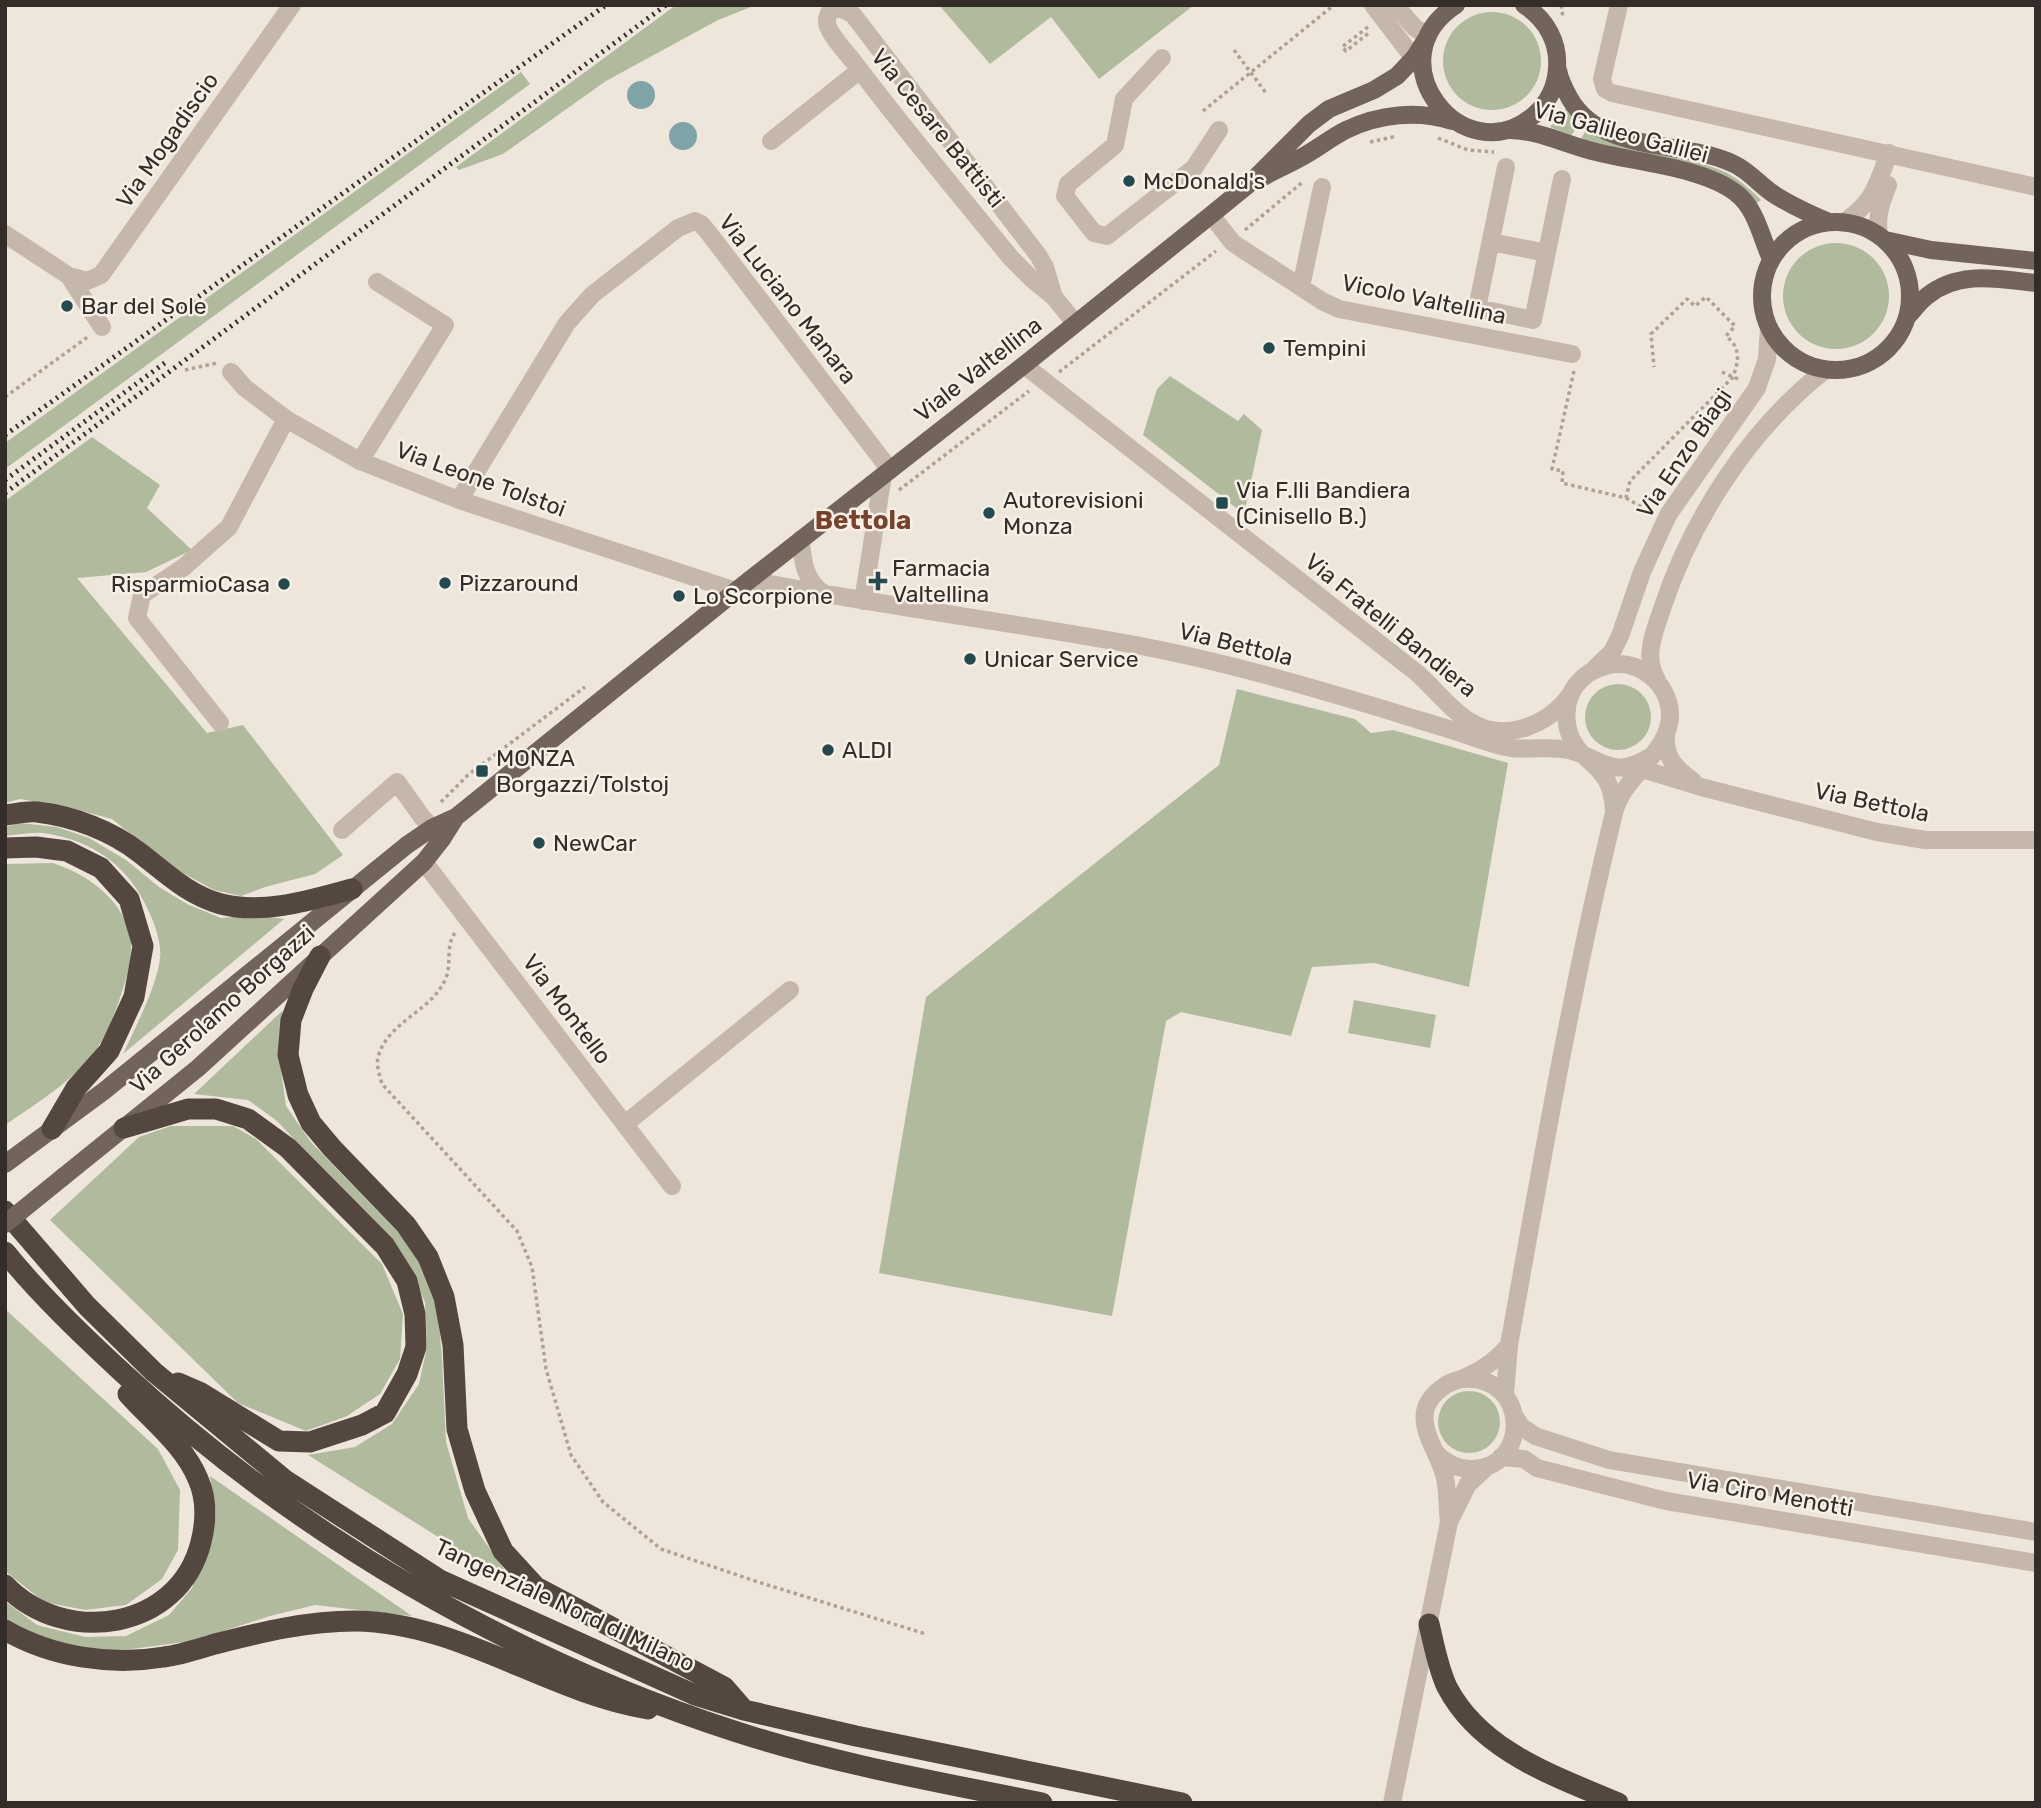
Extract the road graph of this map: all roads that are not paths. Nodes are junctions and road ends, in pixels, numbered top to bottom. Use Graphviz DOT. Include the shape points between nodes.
graph roads {
  1 [pos="292,5"];
  2 [pos="1395,5"];
  3 [pos="1456,5"];
  4 [pos="1524,5"];
  5 [pos="1546,5"];
  6 [pos="1619,5"];
  7 [pos="1373,14"];
  8 [pos="1550,32"];
  9 [pos="1428,36"];
  10 [pos="1162,58"];
  11 [pos="1419,64"];
  12 [pos="1558,66"];
  13 [pos="860,70"];
  14 [pos="1463,125"];
  15 [pos="1219,130"];
  16 [pos="1498,131"];
  17 [pos="771,141"];
  18 [pos="1895,155"];
  19 [pos="1504,159"];
  20 [pos="1562,179"];
  21 [pos="1249,184"];
  22 [pos="1322,187"];
  23 [pos="2033,188"];
  24 [pos="1211,215"];
  25 [pos="1836,222"];
  26 [pos="5,234"];
  27 [pos="1882,237"];
  28 [pos="1491,242"];
  29 [pos="1547,253"];
  30 [pos="1010,257"];
  31 [pos="1771,259"];
  32 [pos="2036,261"];
  33 [pos="1042,262"];
  34 [pos="69,276"];
  35 [pos="377,282"];
  36 [pos="2036,283"];
  37 [pos="1301,287"];
  38 [pos="1054,297"];
  39 [pos="1506,314"];
  40 [pos="1908,316"];
  41 [pos="1075,323"];
  42 [pos="102,327"];
  43 [pos="1769,328"];
  44 [pos="1500,340"];
  45 [pos="1573,355"];
  46 [pos="1024,366"];
  47 [pos="1825,370"];
  48 [pos="231,372"];
  49 [pos="286,419"];
  50 [pos="360,461"];
  51 [pos="886,472"];
  52 [pos="459,500"];
  53 [pos="802,539"];
  54 [pos="742,586"];
  55 [pos="829,596"];
  56 [pos="863,601"];
  57 [pos="1589,673"];
  58 [pos="1659,684"];
  59 [pos="1572,693"];
  60 [pos="220,723"];
  61 [pos="1666,735"];
  62 [pos="1589,759"];
  63 [pos="1641,763"];
  64 [pos="1701,787"];
  65 [pos="1615,809"];
  66 [pos="5,815"];
  67 [pos="342,830"];
  68 [pos="437,834"];
  69 [pos="2036,840"];
  70 [pos="5,848"];
  71 [pos="424,862"];
  72 [pos="352,889"];
  73 [pos="320,956"];
  74 [pos="790,989"];
  75 [pos="625,1124"];
  76 [pos="124,1128"];
  77 [pos="52,1129"];
  78 [pos="5,1164"];
  79 [pos="672,1186"];
  80 [pos="5,1211"];
  81 [pos="5,1224"];
  82 [pos="5,1252"];
  83 [pos="1509,1345"];
  84 [pos="116,1366"];
  85 [pos="154,1372"];
  86 [pos="1462,1379"];
  87 [pos="1505,1394"];
  88 [pos="1515,1417"];
  89 [pos="1433,1450"];
  90 [pos="1495,1461"];
  91 [pos="1449,1522"];
  92 [pos="2036,1532"];
  93 [pos="2036,1563"];
  94 [pos="5,1585"];
  95 [pos="1429,1625"];
  96 [pos="5,1630"];
  97 [pos="744,1710"];
  98 [pos="691,1716"];
  99 [pos="1042,1803"];
  100 [pos="1182,1803"];
  101 [pos="1392,1803"];
  102 [pos="1618,1803"];
  1 -- 34 [label="street, Via Mogadiscio" via="101,275 87,281"];
  2 -- 9 [label="street"];
  3 -- 9 [label="main road, Viale Valtellina"];
  4 -- 8 [label="main road"];
  5 -- 8 [label="main road"];
  6 -- 18 [label="street" via="1602,79 1612,93"];
  7 -- 11 [label="street"];
  8 -- 12 [label="main road, Via Galileo Galilei"];
  9 -- 11 [label="main road, Viale Valtellina"];
  10 -- 15 [label="street" via="1124,99 1115,145 1068,184 1065,196 1094,233 1107,236 1194,167"];
  11 -- 14 [label="main road" via="1435,103"];
  11 -- 21 [label="main road, Viale Valtellina" via="1315,119"];
  12 -- 16 [label="main road" via="1553,90 1539,111 1519,125"];
  12 -- 25 [label="main road, Via Galileo Galilei" via="1574,106 1598,127 1734,164 1805,212"];
  13 -- 17 [label="street"];
  13 -- 30 [label="street, Via Cesare Battisti"];
  13 -- 33 [label="street, Via Cesare Battisti" via="829,30 828,16 835,8 854,16 1033,235"];
  14 -- 16 [label="main road, Via Galileo Galilei"];
  14 -- 21 [label="main road, Viale Valtellina" via="1425,115 1369,121"];
  16 -- 31 [label="main road, Via Galileo Galilei" via="1536,133 1596,152 1692,173 1721,185 1737,193 1753,212"];
  18 -- 23 [label="street"];
  18 -- 25 [label="street" via="1861,211"];
  18 -- 27 [label="street" via="1877,221"];
  19 -- 28 [label="street"];
  20 -- 29 [label="street"];
  21 -- 24 [label="main road, Viale Valtellina"];
  22 -- 37 [label="street"];
  24 -- 37 [label="street, Vicolo Valtellina" via="1233,243"];
  24 -- 41 [label="main road, Viale Valtellina"];
  25 -- 27 [label="main road" via="1855,224"];
  25 -- 31 [label="main road" via="1806,227 1786,240"];
  26 -- 34 [label="street"];
  27 -- 32 [label="main road" via="1931,250"];
  27 -- 40 [label="main road" via="1906,271"];
  28 -- 29 [label="street"];
  28 -- 39 [label="street" via="1477,308"];
  29 -- 39 [label="street" via="1533,320"];
  30 -- 33 [label="street" via="1024,263"];
  30 -- 38 [label="street, Via Cesare Battisti"];
  31 -- 43 [label="main road" via="1763,281 1762,305"];
  33 -- 38 [label="street"];
  34 -- 42 [label="street"];
  35 -- 50 [label="street" via="445,325"];
  36 -- 40 [label="main road" via="1976,276 1927,295"];
  37 -- 44 [label="street, Vicolo Valtellina" via="1339,309"];
  38 -- 41 [label="street, Via Cesare Battisti"];
  39 -- 44 [label="street"];
  40 -- 47 [label="main road" via="1885,352 1847,369"];
  41 -- 46 [label="main road, Viale Valtellina"];
  43 -- 47 [label="main road" via="1783,348 1802,362"];
  43 -- 57 [label="street, Via Enzo Biagi" via="1767,359 1757,388 1668,515 1620,636 1607,658"];
  44 -- 45 [label="street, Vicolo Valtellina"];
  46 -- 51 [label="main road, Viale Valtellina"];
  46 -- 59 [label="street, Via Fratelli Bandiera" via="1417,673 1473,723 1502,732 1525,728 1555,711"];
  47 -- 58 [label="street" via="1786,404 1726,479 1699,522 1653,636 1651,664"];
  48 -- 49 [label="street, Via Leone Tolstoi"];
  49 -- 50 [label="street, Via Leone Tolstoi"];
  49 -- 60 [label="street" via="229,527 184,567 142,595 136,618"];
  50 -- 52 [label="street, Via Leone Tolstoi"];
  51 -- 52 [label="street, Via Luciano Manara" via="708,232 695,222 678,228 592,295 567,323"];
  51 -- 53 [label="main road, Viale Valtellina"];
  51 -- 56 [label="street"];
  52 -- 54 [label="street, Via Leone Tolstoi"];
  53 -- 54 [label="main road, Viale Valtellina"];
  53 -- 55 [label="street" via="802,559 810,579"];
  54 -- 55 [label="street, Via Bettola"];
  54 -- 68 [label="main road, Via Gerolamo Borgazzi"];
  55 -- 56 [label="street, Via Bettola"];
  56 -- 62 [label="street, Via Bettola" via="1178,654 1377,707 1491,744 1564,749"];
  57 -- 58 [label="street" via="1624,664 1642,670"];
  57 -- 59 [label="street"];
  58 -- 61 [label="street" via="1670,709"];
  59 -- 62 [label="street" via="1567,725 1573,742"];
  61 -- 63 [label="street"];
  61 -- 64 [label="street, Via Bettola" via="1669,758"];
  62 -- 63 [label="street" via="1608,766"];
  62 -- 65 [label="street" via="1607,782"];
  63 -- 64 [label="street, Via Bettola"];
  63 -- 65 [label="street"];
  64 -- 69 [label="street, Via Bettola" via="1925,840"];
  65 -- 83 [label="street" via="1565,1029"];
  66 -- 72 [label="highway" via="35,811 83,822 123,841 181,886 221,904 283,905"];
  67 -- 68 [label="street" via="397,782"];
  68 -- 71 [label="main road, Via Gerolamo Borgazzi"];
  68 -- 72 [label="main road, Via Gerolamo Borgazzi" via="407,845"];
  70 -- 77 [label="highway" via="67,852 102,868 129,899 143,947 134,997 109,1051 76,1088"];
  71 -- 73 [label="main road, Via Gerolamo Borgazzi"];
  71 -- 75 [label="street, Via Montello"];
  72 -- 77 [label="main road, Via Gerolamo Borgazzi"];
  73 -- 76 [label="main road, Via Gerolamo Borgazzi" via="198,1068"];
  73 -- 97 [label="highway" via="291,1020 288,1055 298,1095 311,1123 406,1225 428,1257 444,1297 453,1345 457,1429 475,1491 503,1551 536,1587 724,1687"];
  74 -- 75 [label="street"];
  75 -- 79 [label="street, Via Montello"];
  76 -- 81 [label="main road, Via Gerolamo Borgazzi, bridge"];
  76 -- 85 [label="highway" via="188,1109 216,1109 248,1119 288,1148 385,1246 407,1281 415,1314 415,1347 407,1374 385,1413 310,1442 279,1441 201,1393"];
  77 -- 78 [label="main road, Via Gerolamo Borgazzi"];
  80 -- 85 [label="highway, Tangenziale Nord di Milano" via="88,1306"];
  82 -- 84 [label="highway"];
  83 -- 86 [label="street" via="1487,1367"];
  83 -- 87 [label="street"];
  84 -- 94 [label="highway" via="128,1393 184,1453 199,1481 205,1506 198,1554 168,1596 146,1612 117,1621 66,1620 38,1610"];
  84 -- 98 [label="highway" via="228,1463 297,1515 389,1572 509,1640"];
  85 -- 97 [label="highway, Tangenziale Nord di Milano" via="285,1480 440,1580 695,1695"];
  86 -- 87 [label="street" via="1479,1379"];
  86 -- 89 [label="street" via="1443,1387 1428,1407 1425,1431"];
  87 -- 88 [label="street"];
  88 -- 90 [label="street" via="1513,1440"];
  88 -- 92 [label="street, Via Ciro Menotti" via="1535,1436 1609,1460"];
  89 -- 90 [label="street" via="1458,1467 1478,1468"];
  89 -- 91 [label="street" via="1445,1477"];
  90 -- 91 [label="street" via="1468,1484"];
  90 -- 93 [label="street, Via Ciro Menotti" via="1524,1459 1537,1468 1666,1501"];
  91 -- 95 [label="street"];
  95 -- 101 [label="street"];
  95 -- 102 [label="highway" via="1447,1686 1483,1734 1533,1766"];
  96 -- 98 [label="highway" via="24,1641 109,1661 164,1658 310,1622 406,1627 456,1641 619,1704"];
  97 -- 100 [label="highway, Tangenziale Nord di Milano"];
  98 -- 99 [label="highway" via="802,1751"];
}
